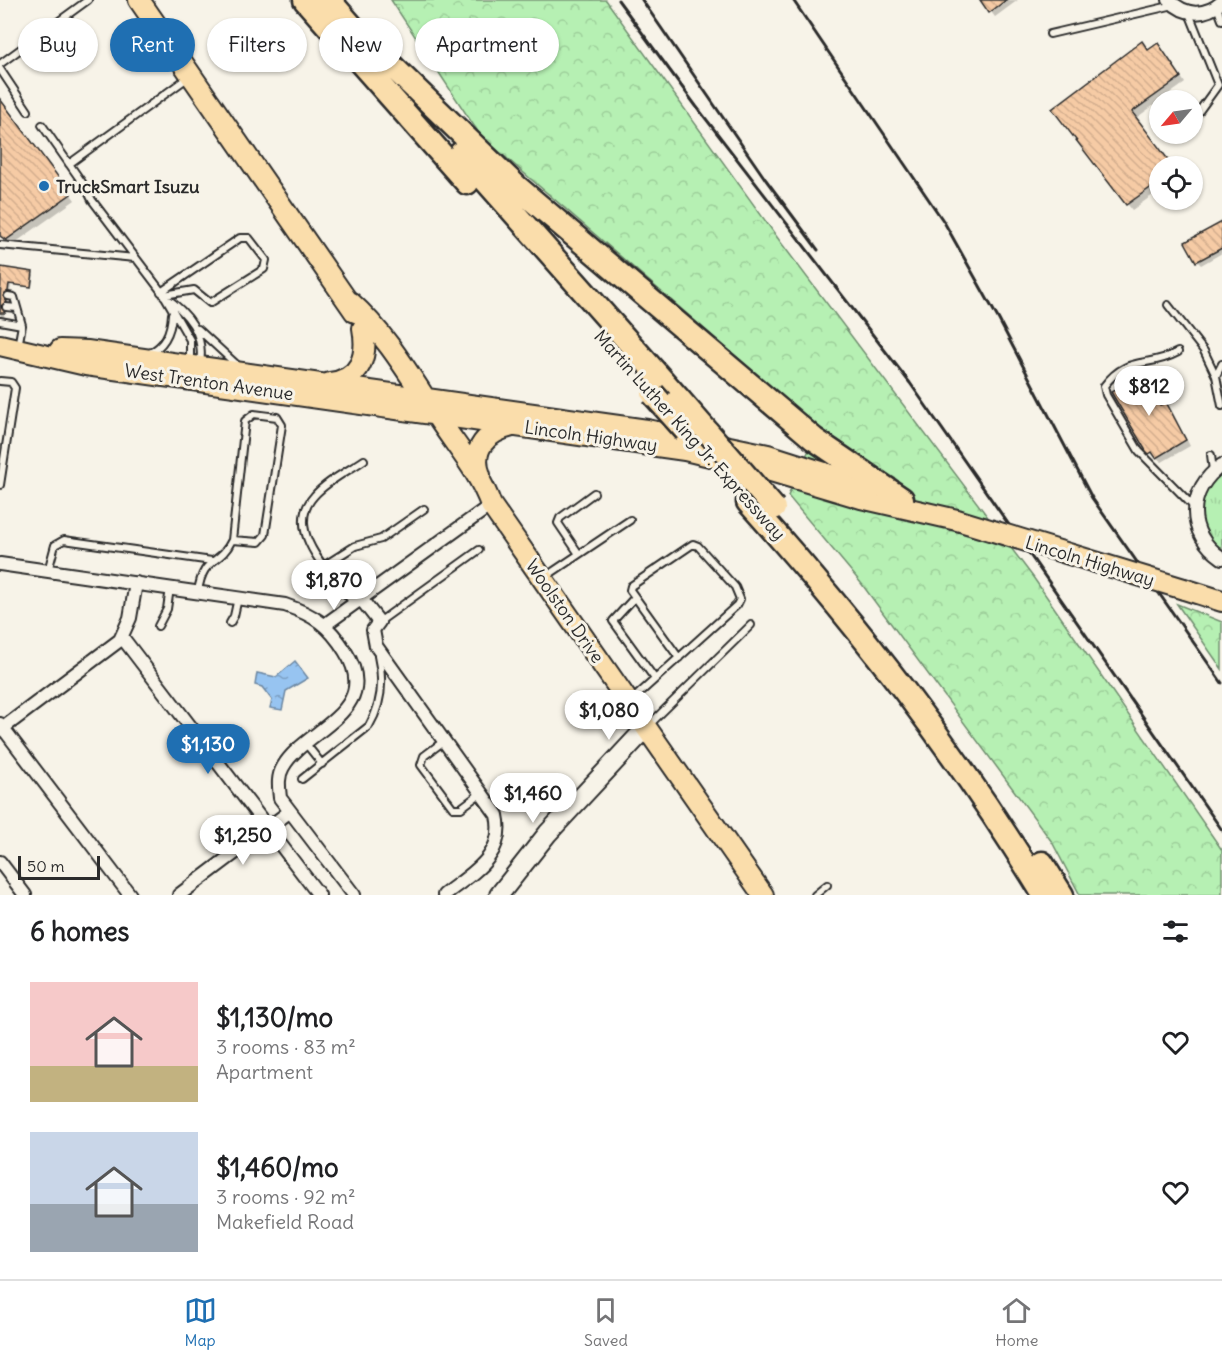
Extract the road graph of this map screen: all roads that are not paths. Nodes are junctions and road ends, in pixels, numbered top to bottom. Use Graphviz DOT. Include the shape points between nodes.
graph roads {
  1 [pos="88,0"];
  2 [pos="139,0"];
  3 [pos="305,0"];
  4 [pos="329,0"];
  5 [pos="1172,3"];
  6 [pos="1219,5"];
  7 [pos="1189,12"];
  8 [pos="345,18"];
  9 [pos="1222,21"];
  10 [pos="1050,34"];
  11 [pos="0,64"];
  12 [pos="0,69"];
  13 [pos="393,72"];
  14 [pos="398,72"];
  15 [pos="191,75"];
  16 [pos="1203,106"];
  17 [pos="28,111"];
  18 [pos="42,125"];
  19 [pos="69,164"];
  20 [pos="0,245"];
  21 [pos="135,258"];
  22 [pos="162,293"];
  23 [pos="8,296"];
  24 [pos="350,302"];
  25 [pos="1167,305"];
  26 [pos="6,307"];
  27 [pos="17,308"];
  28 [pos="172,314"];
  29 [pos="188,318"];
  30 [pos="0,321"];
  31 [pos="22,325"];
  32 [pos="363,328"];
  33 [pos="14,347"];
  34 [pos="1178,352"];
  35 [pos="139,358"];
  36 [pos="1222,364"];
  37 [pos="194,370"];
  38 [pos="256,374"];
  39 [pos="1216,375"];
  40 [pos="0,381"];
  41 [pos="323,384"];
  42 [pos="422,405"];
  43 [pos="1222,406"];
  44 [pos="515,425"];
  45 [pos="1211,455"];
  46 [pos="364,460"];
  47 [pos="1218,469"];
  48 [pos="483,483"];
  49 [pos="0,485"];
  50 [pos="594,493"];
  51 [pos="902,499"];
  52 [pos="491,505"];
  53 [pos="1194,507"];
  54 [pos="424,509"];
  55 [pos="630,520"];
  56 [pos="957,520"];
  57 [pos="232,540"];
  58 [pos="479,550"];
  59 [pos="579,554"];
  60 [pos="1222,558"];
  61 [pos="212,561"];
  62 [pos="0,564"];
  63 [pos="325,565"];
  64 [pos="48,571"];
  65 [pos="542,579"];
  66 [pos="136,584"];
  67 [pos="170,588"];
  68 [pos="198,592"];
  69 [pos="635,597"];
  70 [pos="238,598"];
  71 [pos="358,601"];
  72 [pos="1222,601"];
  73 [pos="379,622"];
  74 [pos="230,623"];
  75 [pos="326,624"];
  76 [pos="751,625"];
  77 [pos="158,626"];
  78 [pos="122,637"];
  79 [pos="376,646"];
  80 [pos="679,658"];
  81 [pos="655,679"];
  82 [pos="629,703"];
  83 [pos="1,726"];
  84 [pos="646,728"];
  85 [pos="444,741"];
  86 [pos="306,744"];
  87 [pos="322,764"];
  88 [pos="302,779"];
  89 [pos="481,793"];
  90 [pos="289,812"];
  91 [pos="268,829"];
  92 [pos="0,862"];
  93 [pos="827,885"];
  94 [pos="25,895"];
  95 [pos="130,895"];
  96 [pos="179,895"];
  97 [pos="319,895"];
  98 [pos="354,895"];
  99 [pos="444,895"];
  100 [pos="499,895"];
  101 [pos="763,895"];
  102 [pos="815,895"];
  103 [pos="1044,895"];
  104 [pos="1062,895"];
  1 -- 11 [label="lane"];
  2 -- 15 [label="main road"];
  3 -- 103 [label="highway, Martin Luther King Jr. Expressway, bridge" via="825,588 976,788"];
  4 -- 8 [label="highway, Martin Luther King Jr. Expressway"];
  5 -- 7 [label="street"];
  5 -- 10 [label="lane"];
  6 -- 7 [label="street" via="1199,13"];
  6 -- 9 [label="lane"];
  7 -- 16 [label="lane" via="1218,85"];
  12 -- 17 [label="lane"];
  13 -- 104 [label="highway, Martin Luther King Jr. Expressway, bridge" via="837,578 921,683 1005,803"];
  14 -- 51 [label="highway" via="517,187 814,439"];
  15 -- 19 [label="lane"];
  15 -- 24 [label="main road"];
  18 -- 19 [label="lane"];
  19 -- 21 [label="lane"];
  20 -- 21 [label="lane"];
  21 -- 22 [label="lane"];
  22 -- 22 [label="lane" via="240,238 249,238 266,260 264,268 210,303 194,291"];
  22 -- 28 [label="lane"];
  22 -- 29 [label="lane"];
  23 -- 27 [label="lane" via="14,297"];
  24 -- 32 [label="main road"];
  24 -- 42 [label="main road" via="373,322"];
  25 -- 39 [label="lane" via="1204,351"];
  26 -- 27 [label="lane"];
  27 -- 31 [label="lane"];
  28 -- 35 [label="lane" via="165,341"];
  28 -- 37 [label="lane" via="190,340"];
  29 -- 37 [label="lane" via="202,344"];
  29 -- 38 [label="lane" via="232,362"];
  30 -- 31 [label="lane"];
  31 -- 33 [label="lane"];
  32 -- 41 [label="main road" via="366,351 359,369 344,380"];
  32 -- 42 [label="main road"];
  33 -- 35 [label="main road"];
  33 -- 37 [label="main road, West Trenton Avenue" via="86,364"];
  34 -- 53 [label="lane" via="1162,361 1133,362 1104,386 1139,451"];
  35 -- 37 [label="main road"];
  36 -- 39 [label="lane"];
  37 -- 38 [label="main road"];
  37 -- 42 [label="main road, West Trenton Avenue"];
  38 -- 41 [label="main road"];
  39 -- 43 [label="lane"];
  40 -- 49 [label="lane" via="11,382 15,388"];
  41 -- 42 [label="main road"];
  42 -- 44 [label="main road, Lincoln Highway"];
  42 -- 48 [label="main road, Woolston Drive"];
  42 -- 51 [label="main road, Lincoln Highway" via="647,430 728,445 800,464"];
  42 -- 52 [label="main road, Woolston Drive" via="473,490"];
  44 -- 48 [label="main road" via="495,431 481,444 476,460"];
  44 -- 56 [label="main road, Lincoln Highway" via="724,459 861,498"];
  45 -- 47 [label="lane"];
  46 -- 63 [label="lane" via="321,490 307,508 307,540"];
  47 -- 53 [label="street" via="1200,488"];
  48 -- 52 [label="main road, Woolston Drive"];
  50 -- 59 [label="lane" via="558,523"];
  51 -- 56 [label="main road, Lincoln Highway"];
  52 -- 65 [label="main road, Woolston Drive"];
  52 -- 71 [label="street"];
  53 -- 60 [label="street" via="1199,535"];
  54 -- 63 [label="lane" via="375,542 355,546"];
  55 -- 59 [label="lane"];
  56 -- 72 [label="main road, Lincoln Highway, bridge"];
  57 -- 57 [label="lane" via="259,542 265,535 282,425 277,417 254,414 245,421"];
  57 -- 61 [label="lane" via="228,549"];
  58 -- 73 [label="lane"];
  59 -- 65 [label="lane"];
  61 -- 64 [label="lane" via="64,540 55,545"];
  61 -- 68 [label="lane" via="202,572"];
  62 -- 64 [label="street"];
  63 -- 71 [label="lane"];
  64 -- 66 [label="street"];
  65 -- 82 [label="main road, Woolston Drive"];
  66 -- 67 [label="street"];
  66 -- 78 [label="street"];
  67 -- 68 [label="street"];
  67 -- 77 [label="lane" via="167,609"];
  68 -- 70 [label="street"];
  69 -- 80 [label="lane"];
  69 -- 80 [label="lane" via="631,586 693,544 735,587 740,599 737,605"];
  69 -- 81 [label="lane" via="613,621"];
  70 -- 74 [label="lane"];
  70 -- 75 [label="street" via="285,605"];
  71 -- 73 [label="street"];
  71 -- 75 [label="street"];
  73 -- 79 [label="street" via="373,630"];
  75 -- 86 [label="street" via="351,660 353,688 350,703 340,716"];
  76 -- 84 [label="lane"];
  78 -- 83 [label="street"];
  78 -- 91 [label="street"];
  79 -- 85 [label="street"];
  79 -- 87 [label="lane" via="382,688 375,715 363,732"];
  80 -- 81 [label="lane"];
  81 -- 82 [label="lane"];
  82 -- 84 [label="main road, Woolston Drive"];
  83 -- 95 [label="street"];
  84 -- 100 [label="street" via="548,833"];
  84 -- 101 [label="main road, Woolston Drive"];
  85 -- 89 [label="street"];
  85 -- 89 [label="lane" via="424,756 421,765 453,808 461,808"];
  86 -- 87 [label="lane"];
  86 -- 90 [label="street" via="282,768 278,783 280,798"];
  87 -- 88 [label="lane"];
  89 -- 99 [label="street" via="497,815 497,843 488,861"];
  90 -- 91 [label="street"];
  90 -- 98 [label="street"];
  91 -- 96 [label="street"];
  91 -- 97 [label="street"];
  92 -- 94 [label="street"];
  93 -- 102 [label="lane"];
}
